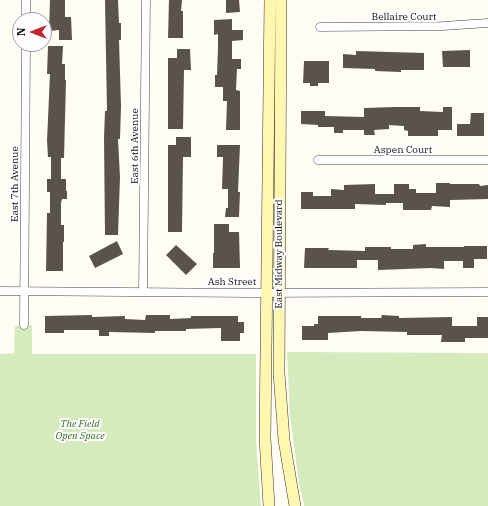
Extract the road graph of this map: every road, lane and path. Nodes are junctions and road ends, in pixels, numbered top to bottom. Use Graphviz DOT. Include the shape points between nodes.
graph roads {
  1 [pos="26,0"];
  2 [pos="146,0"];
  3 [pos="270,0"];
  4 [pos="281,0"];
  5 [pos="26,12"];
  6 [pos="488,23"];
  7 [pos="320,27"];
  8 [pos="26,52"];
  9 [pos="318,160"];
  10 [pos="488,160"];
  11 [pos="0,291"];
  12 [pos="24,291"];
  13 [pos="143,292"];
  14 [pos="267,292"];
  15 [pos="280,292"];
  16 [pos="488,292"];
  17 [pos="24,325"];
  18 [pos="269,506"];
  19 [pos="295,506"];
  1 -- 5 [label="street"];
  2 -- 13 [label="street, East 6th Avenue"];
  3 -- 14 [label="main road, East Midway Boulevard"];
  4 -- 15 [label="main road, East Midway Boulevard"];
  6 -- 7 [label="street, Bellaire Court"];
  8 -- 12 [label="street, East 7th Avenue"];
  9 -- 10 [label="street, Aspen Court"];
  11 -- 12 [label="street, Ash Street"];
  12 -- 13 [label="street, Ash Street"];
  12 -- 17 [label="street, East 7th Avenue"];
  13 -- 14 [label="street, Ash Street"];
  14 -- 15 [label="street, Ash Street"];
  14 -- 18 [label="main road, East Midway Boulevard" via="265,438"];
  15 -- 16 [label="street, Ash Street"];
  15 -- 19 [label="main road, East Midway Boulevard" via="281,409"];
}
